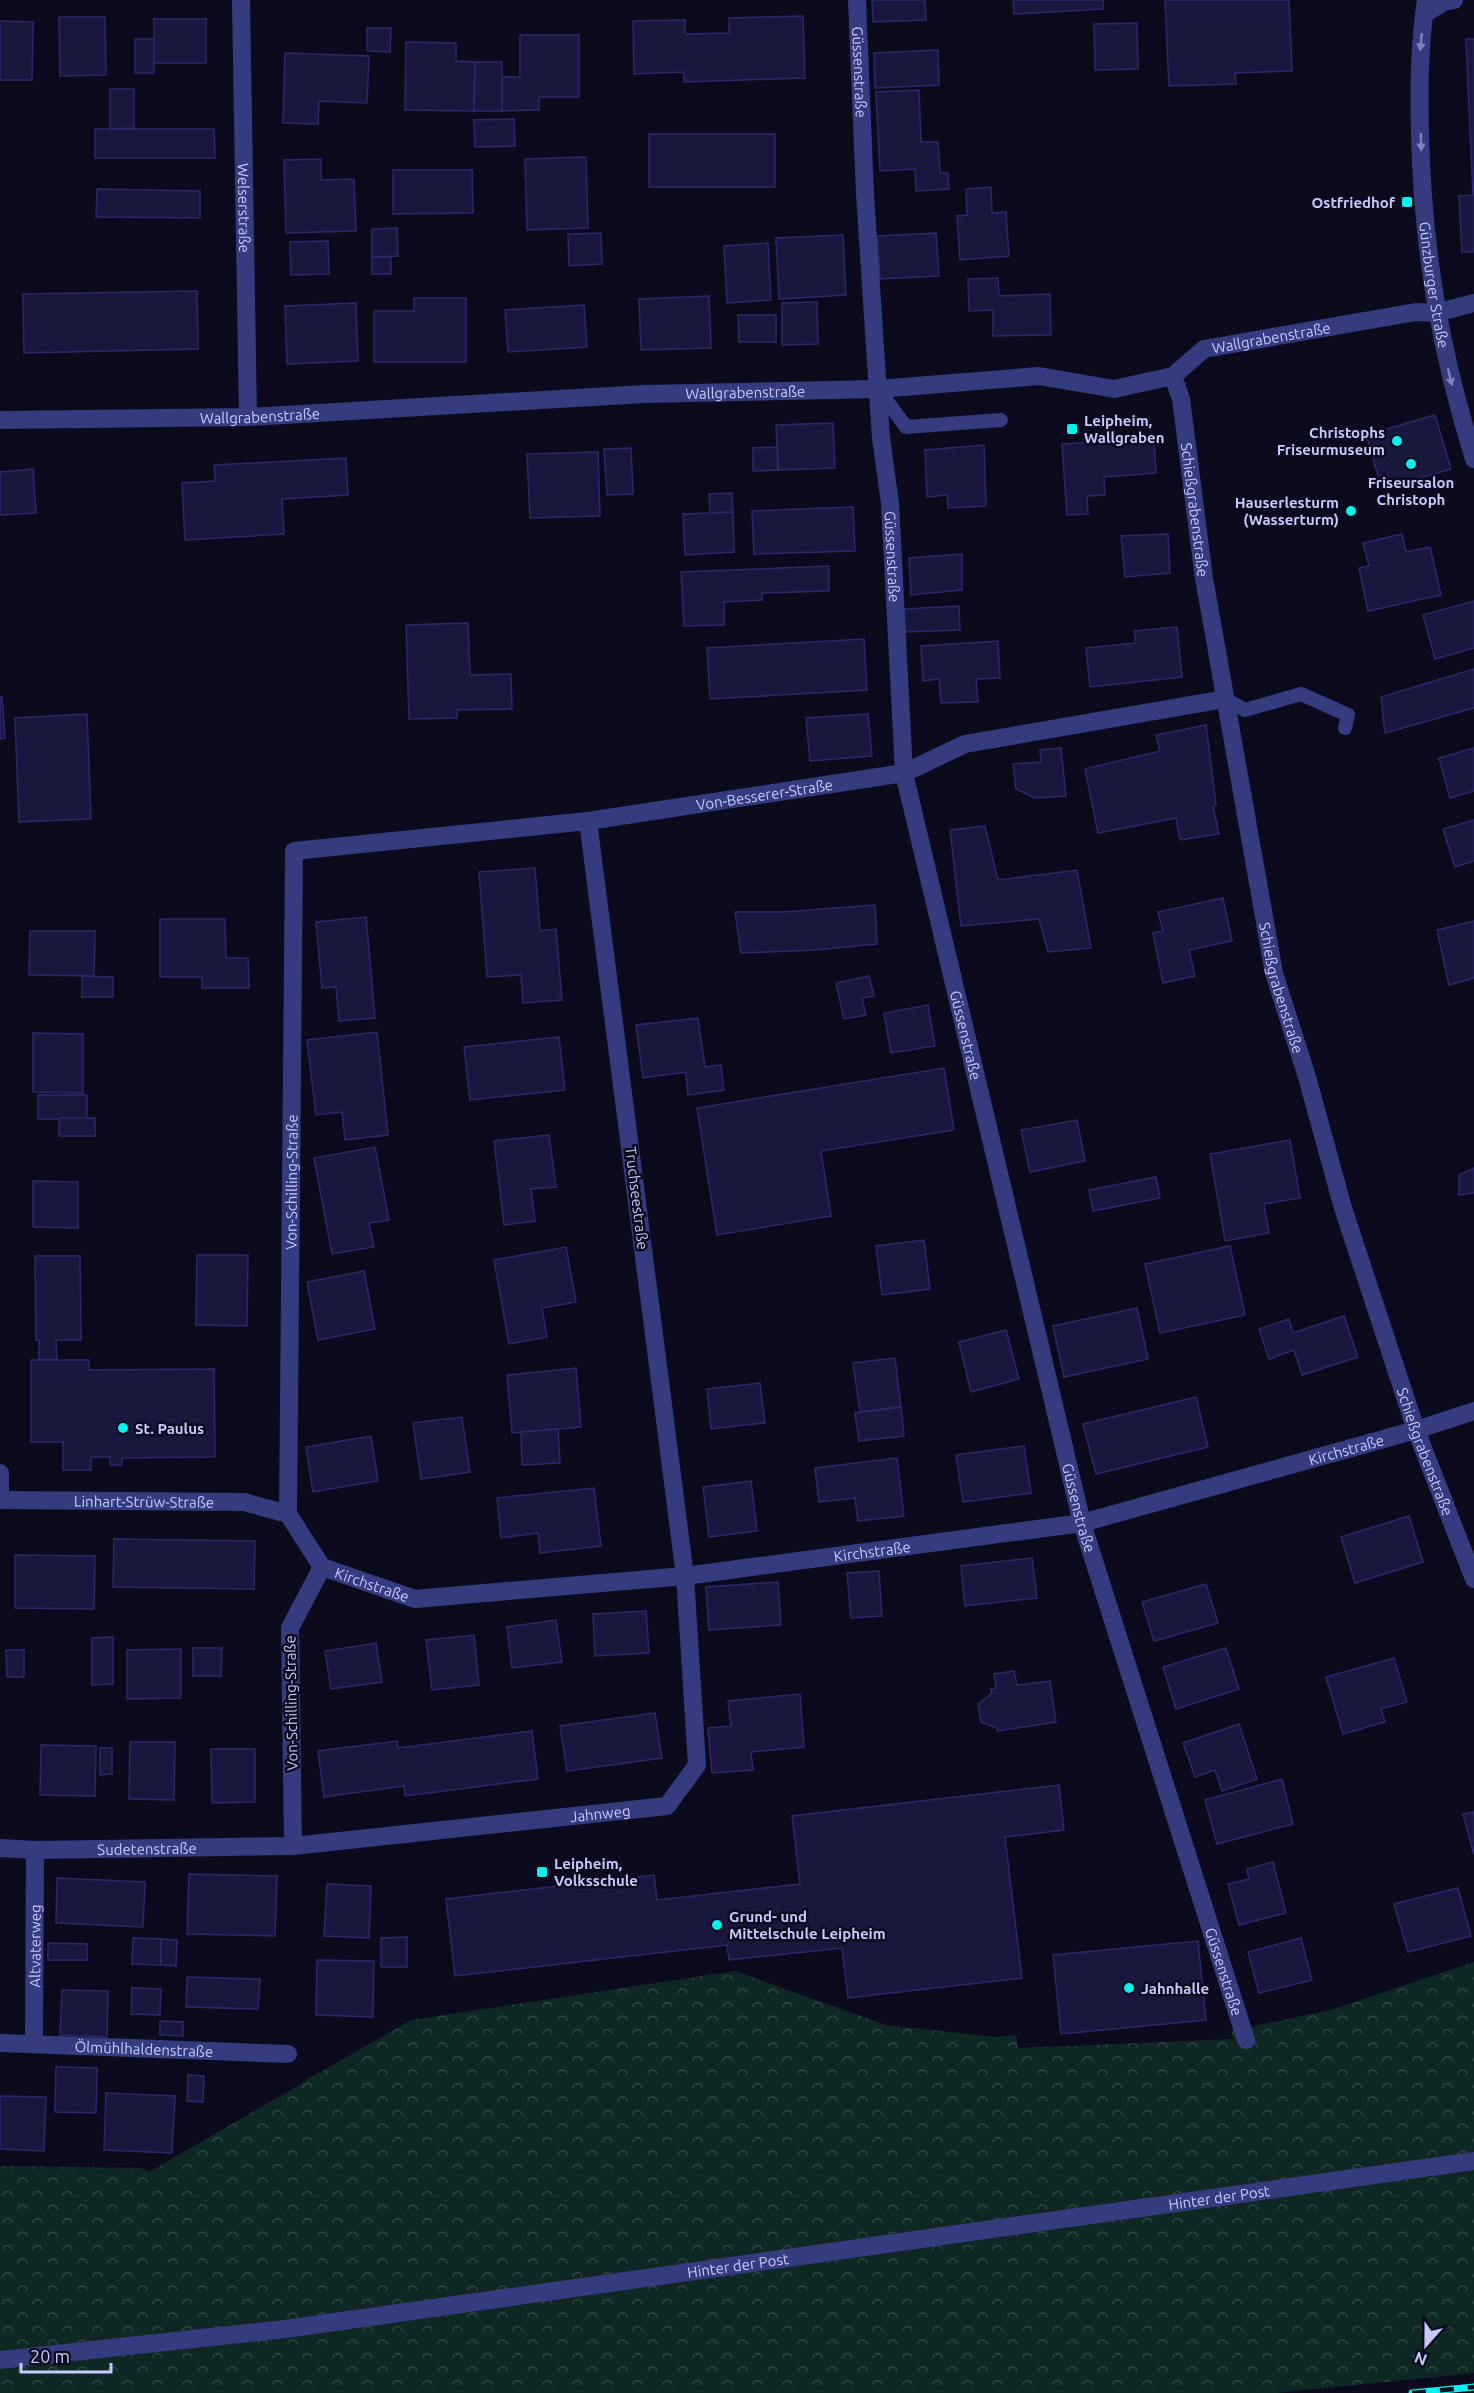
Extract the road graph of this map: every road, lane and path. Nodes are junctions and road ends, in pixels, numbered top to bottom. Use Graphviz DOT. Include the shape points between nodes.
graph roads {
  1 [pos="241,0"];
  2 [pos="857,0"];
  3 [pos="1454,0"];
  4 [pos="1425,7"];
  5 [pos="1474,303"];
  6 [pos="1436,313"];
  7 [pos="1173,376"];
  8 [pos="878,389"];
  9 [pos="248,417"];
  10 [pos="0,420"];
  11 [pos="1001,420"];
  12 [pos="1474,459"];
  13 [pos="1225,699"];
  14 [pos="1345,728"];
  15 [pos="904,773"];
  16 [pos="588,821"];
  17 [pos="294,851"];
  18 [pos="1474,1411"];
  19 [pos="1416,1430"];
  20 [pos="0,1473"];
  21 [pos="0,1500"];
  22 [pos="288,1514"];
  23 [pos="1082,1523"];
  24 [pos="322,1566"];
  25 [pos="685,1576"];
  26 [pos="1474,1579"];
  27 [pos="293,1846"];
  28 [pos="0,1848"];
  29 [pos="35,1850"];
  30 [pos="1246,2040"];
  31 [pos="0,2043"];
  32 [pos="34,2044"];
  33 [pos="288,2054"];
  34 [pos="1474,2161"];
  35 [pos="0,2360"];
  1 -- 9 [label="street, Welserstraße"];
  2 -- 8 [label="street, Güssenstraße"];
  3 -- 4 [label="street"];
  4 -- 6 [label="street, Günzburger Straße, one-way" via="1419,83 1421,178"];
  5 -- 6 [label="street, Wallgrabenstraße"];
  6 -- 7 [label="street, Wallgrabenstraße" via="1416,312 1204,349"];
  6 -- 12 [label="street, Günzburger Straße, one-way" via="1454,396"];
  7 -- 8 [label="street, Wallgrabenstraße" via="1114,388 1039,376"];
  7 -- 13 [label="street, Schießgrabenstraße" via="1180,399"];
  8 -- 9 [label="street, Wallgrabenstraße" via="644,394"];
  8 -- 11 [label="lane" via="906,427"];
  8 -- 15 [label="street, Güssenstraße" via="890,503"];
  9 -- 10 [label="street, Wallgrabenstraße"];
  13 -- 14 [label="lane" via="1245,710 1301,694 1348,715"];
  13 -- 15 [label="street, Von-Besserer-Straße" via="964,744"];
  13 -- 19 [label="street, Schießgrabenstraße" via="1274,973 1343,1208"];
  15 -- 16 [label="street, Von-Besserer-Straße"];
  15 -- 23 [label="street, Güssenstraße"];
  16 -- 17 [label="street, Von-Besserer-Straße"];
  16 -- 25 [label="street, Truchseestraße"];
  17 -- 22 [label="street, Von-Schilling-Straße"];
  18 -- 19 [label="street, Kirchstraße"];
  19 -- 23 [label="street, Kirchstraße"];
  19 -- 26 [label="street, Schießgrabenstraße"];
  20 -- 21 [label="street"];
  21 -- 22 [label="street, Linhart-Strüw-Straße" via="244,1503"];
  22 -- 24 [label="street, Kirchstraße"];
  23 -- 25 [label="street, Kirchstraße"];
  23 -- 30 [label="street, Güssenstraße"];
  24 -- 25 [label="street, Kirchstraße" via="415,1599"];
  24 -- 27 [label="street, Von-Schilling-Straße" via="291,1628"];
  25 -- 27 [label="street, Jahnweg" via="697,1765 667,1806"];
  27 -- 29 [label="street, Sudetenstraße"];
  28 -- 29 [label="street, Sudetenstraße"];
  29 -- 32 [label="street, Altvaterweg"];
  31 -- 32 [label="street, Ölmühlhaldenstraße"];
  32 -- 33 [label="street, Ölmühlhaldenstraße"];
  34 -- 35 [label="street, Hinter der Post" via="285,2330"];
}
